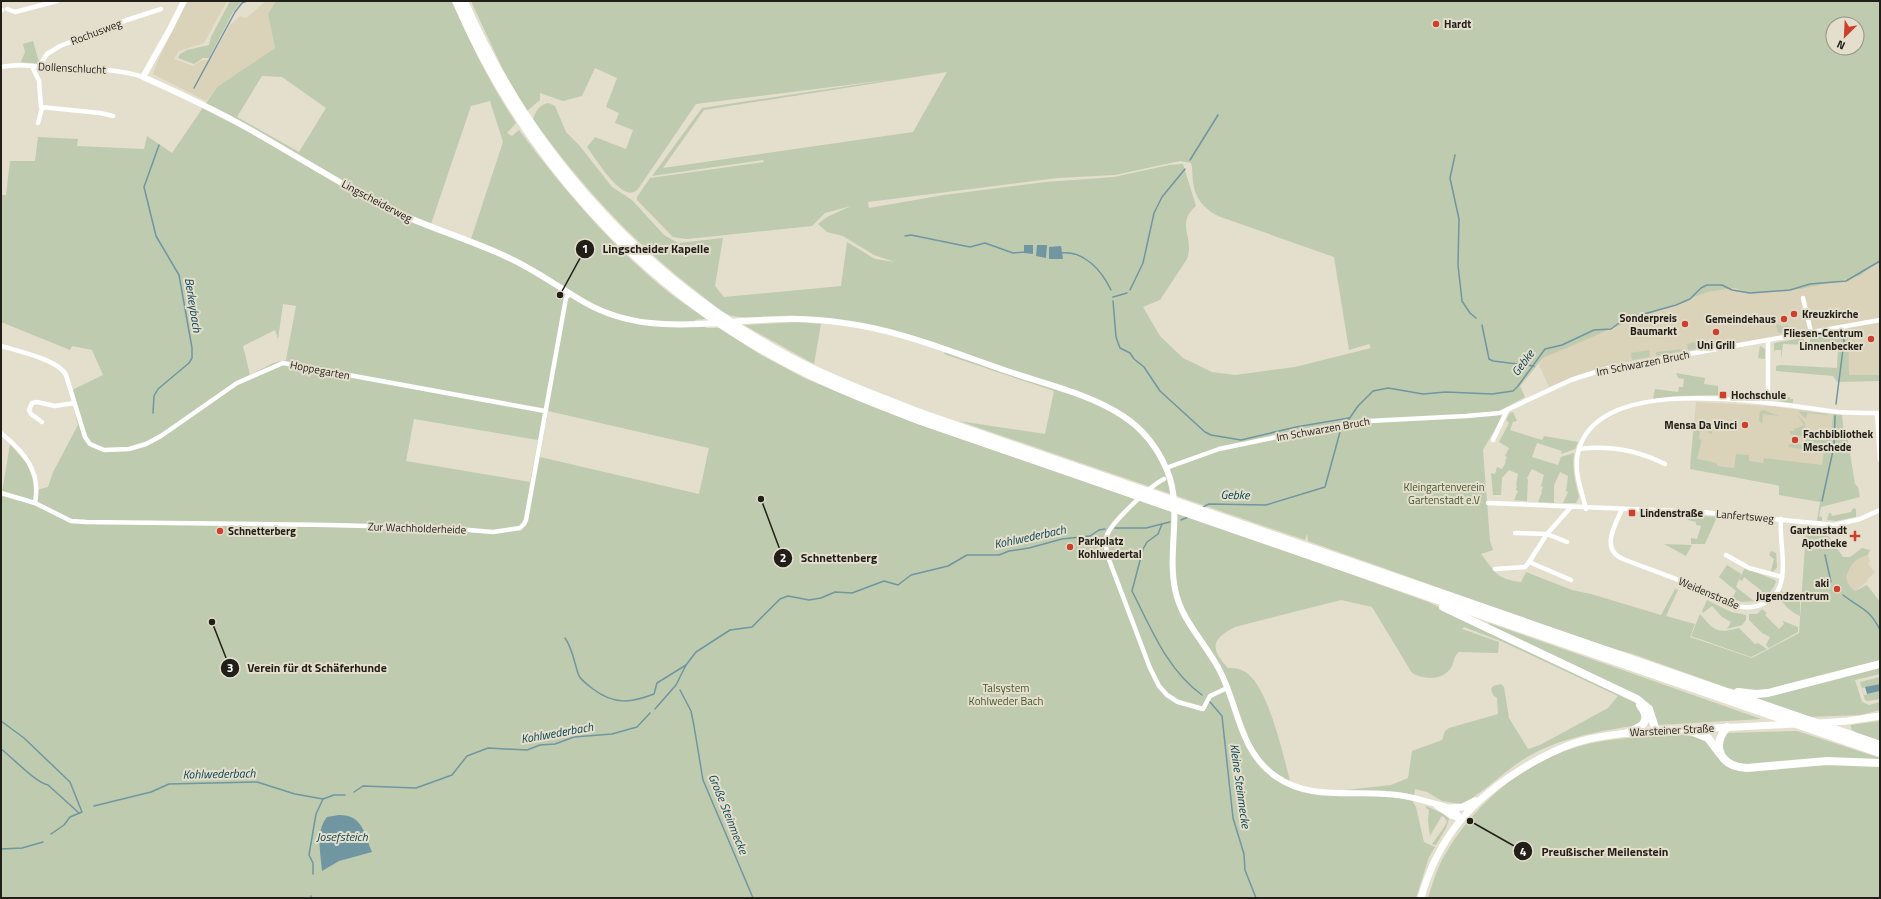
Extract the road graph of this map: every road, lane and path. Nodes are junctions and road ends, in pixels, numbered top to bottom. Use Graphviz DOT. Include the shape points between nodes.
graph roads {
  1 [pos="57,1"];
  2 [pos="184,1"];
  3 [pos="456,1"];
  4 [pos="464,1"];
  5 [pos="161,9"];
  6 [pos="3,10"];
  7 [pos="32,66"];
  8 [pos="40,66"];
  9 [pos="1,67"];
  10 [pos="143,77"];
  11 [pos="42,108"];
  12 [pos="113,116"];
  13 [pos="38,123"];
  14 [pos="570,293"];
  15 [pos="1803,298"];
  16 [pos="1880,320"];
  17 [pos="1811,332"];
  18 [pos="1768,340"];
  19 [pos="1,346"];
  20 [pos="74,403"];
  21 [pos="1768,403"];
  22 [pos="1507,410"];
  23 [pos="545,411"];
  24 [pos="1879,413"];
  25 [pos="42,422"];
  26 [pos="1,433"];
  27 [pos="1494,440"];
  28 [pos="1579,449"];
  29 [pos="1027,454"];
  30 [pos="1880,460"];
  31 [pos="1665,464"];
  32 [pos="1166,468"];
  33 [pos="1164,479"];
  34 [pos="1,492"];
  35 [pos="35,503"];
  36 [pos="1488,504"];
  37 [pos="1570,508"];
  38 [pos="1586,508"];
  39 [pos="1622,509"];
  40 [pos="1880,510"];
  41 [pos="1781,519"];
  42 [pos="1515,533"];
  43 [pos="1547,534"];
  44 [pos="1567,542"];
  45 [pos="1726,555"];
  46 [pos="1334,560"];
  47 [pos="1529,562"];
  48 [pos="1495,569"];
  49 [pos="1782,577"];
  50 [pos="1571,580"];
  51 [pos="1420,593"];
  52 [pos="1880,664"];
  53 [pos="1670,673"];
  54 [pos="1227,688"];
  55 [pos="1624,692"];
  56 [pos="1880,716"];
  57 [pos="1726,727"];
  58 [pos="1686,729"];
  59 [pos="1656,731"];
  60 [pos="1627,733"];
  61 [pos="1880,746"];
  62 [pos="1880,753"];
  63 [pos="1722,756"];
  64 [pos="1880,763"];
  65 [pos="1481,798"];
  66 [pos="1434,804"];
  67 [pos="1450,808"];
  68 [pos="1461,819"];
  69 [pos="1421,898"];
  1 -- 6 [label="street" via="15,12"];
  2 -- 10 [label="street"];
  3 -- 29 [label="highway" via="496,82 548,161 611,233 682,296 747,341 817,378 921,421"];
  4 -- 29 [label="highway" via="502,78 554,156 615,228 686,290 737,326 819,372"];
  5 -- 8 [label="street, Rochusweg" via="60,46 47,54"];
  7 -- 8 [label="street, Dollenschlucht"];
  7 -- 9 [label="street, Dollenschlucht"];
  7 -- 11 [label="street" via="39,81"];
  8 -- 10 [label="street, Dollenschlucht" via="128,72"];
  10 -- 14 [label="street, Lingscheiderweg" via="247,128 385,206 430,228 510,258"];
  11 -- 12 [label="street" via="100,112"];
  11 -- 13 [label="street"];
  14 -- 23 [label="street, Zur Wachholderheide" via="565,304"];
  14 -- 32 [label="street, Lingscheiderweg" via="596,309 651,324 813,320 868,327 897,335 1070,392 1110,408 1134,425 1150,441"];
  15 -- 17 [label="street"];
  16 -- 17 [label="street, Im Schwarzen Bruch"];
  17 -- 18 [label="street, Im Schwarzen Bruch"];
  18 -- 21 [label="street"];
  18 -- 22 [label="street, Im Schwarzen Bruch" via="1593,372"];
  19 -- 20 [label="street, Hoppegarten" via="62,369"];
  20 -- 23 [label="street, Hoppegarten" via="88,442 99,449 115,450 129,449 152,441 237,383 283,363"];
  20 -- 25 [label="street" via="55,406 32,403 30,414"];
  21 -- 24 [label="street" via="1838,412"];
  21 -- 28 [label="street" via="1728,398 1700,398 1626,407 1605,415 1595,423"];
  22 -- 27 [label="street"];
  22 -- 32 [label="street, Im Schwarzen Bruch" via="1481,415 1339,425 1219,449"];
  23 -- 35 [label="street, Zur Wachholderheide" via="526,520 518,529 493,532 444,528 71,521"];
  24 -- 30 [label="street"];
  26 -- 35 [label="street" via="19,450 33,469 37,486"];
  28 -- 31 [label="street" via="1631,450"];
  28 -- 38 [label="street" via="1577,471"];
  29 -- 46 [label="highway"];
  32 -- 54 [label="street, Lingscheiderweg" via="1173,488 1176,509 1173,567 1177,600"];
  33 -- 54 [label="street" via="1141,497 1112,526 1106,542 1108,557 1150,668 1164,692 1181,703 1203,709 1210,696"];
  34 -- 35 [label="street"];
  36 -- 37 [label="street, Lanfertsweg"];
  37 -- 38 [label="street, Lanfertsweg"];
  37 -- 43 [label="street"];
  38 -- 39 [label="street, Lanfertsweg"];
  39 -- 41 [label="street, Lanfertsweg" via="1702,512"];
  39 -- 49 [label="street, Weidenstraße" via="1610,544 1612,551 1623,559 1730,604 1743,607 1758,606 1772,598 1779,588"];
  40 -- 41 [label="street, Lanfertsweg" via="1842,524"];
  41 -- 49 [label="street, Weidenstraße"];
  42 -- 43 [label="street"];
  43 -- 44 [label="street"];
  43 -- 47 [label="street"];
  45 -- 49 [label="street" via="1749,568"];
  46 -- 51 [label="highway"];
  46 -- 53 [label="highway"];
  47 -- 48 [label="street" via="1525,567"];
  47 -- 50 [label="street"];
  51 -- 55 [label="highway" via="1432,602"];
  51 -- 62 [label="highway"];
  52 -- 53 [label="highway" via="1756,694 1733,692"];
  53 -- 61 [label="highway"];
  54 -- 66 [label="street, Lingscheiderweg" via="1241,732 1249,747 1263,766 1282,780 1317,793 1388,794"];
  55 -- 59 [label="highway" via="1649,709"];
  55 -- 60 [label="highway" via="1641,706 1646,718 1643,725"];
  56 -- 57 [label="main road, Warsteiner Straße" via="1834,722"];
  57 -- 58 [label="main road, Warsteiner Straße"];
  57 -- 63 [label="highway" via="1720,742"];
  58 -- 59 [label="main road, Warsteiner Straße"];
  58 -- 63 [label="highway" via="1708,738"];
  59 -- 60 [label="main road, Warsteiner Straße"];
  60 -- 65 [label="main road, Warsteiner Straße" via="1588,739 1558,750 1518,772"];
  63 -- 64 [label="highway" via="1729,763 1741,768 1827,761"];
  65 -- 67 [label="main road, Warsteiner Straße" via="1463,806"];
  65 -- 68 [label="main road, Warsteiner Straße"];
  66 -- 67 [label="street, Lingscheiderweg"];
  66 -- 68 [label="street"];
  67 -- 68 [label="street"];
  68 -- 69 [label="main road, Warsteiner Straße" via="1437,855"];
}
